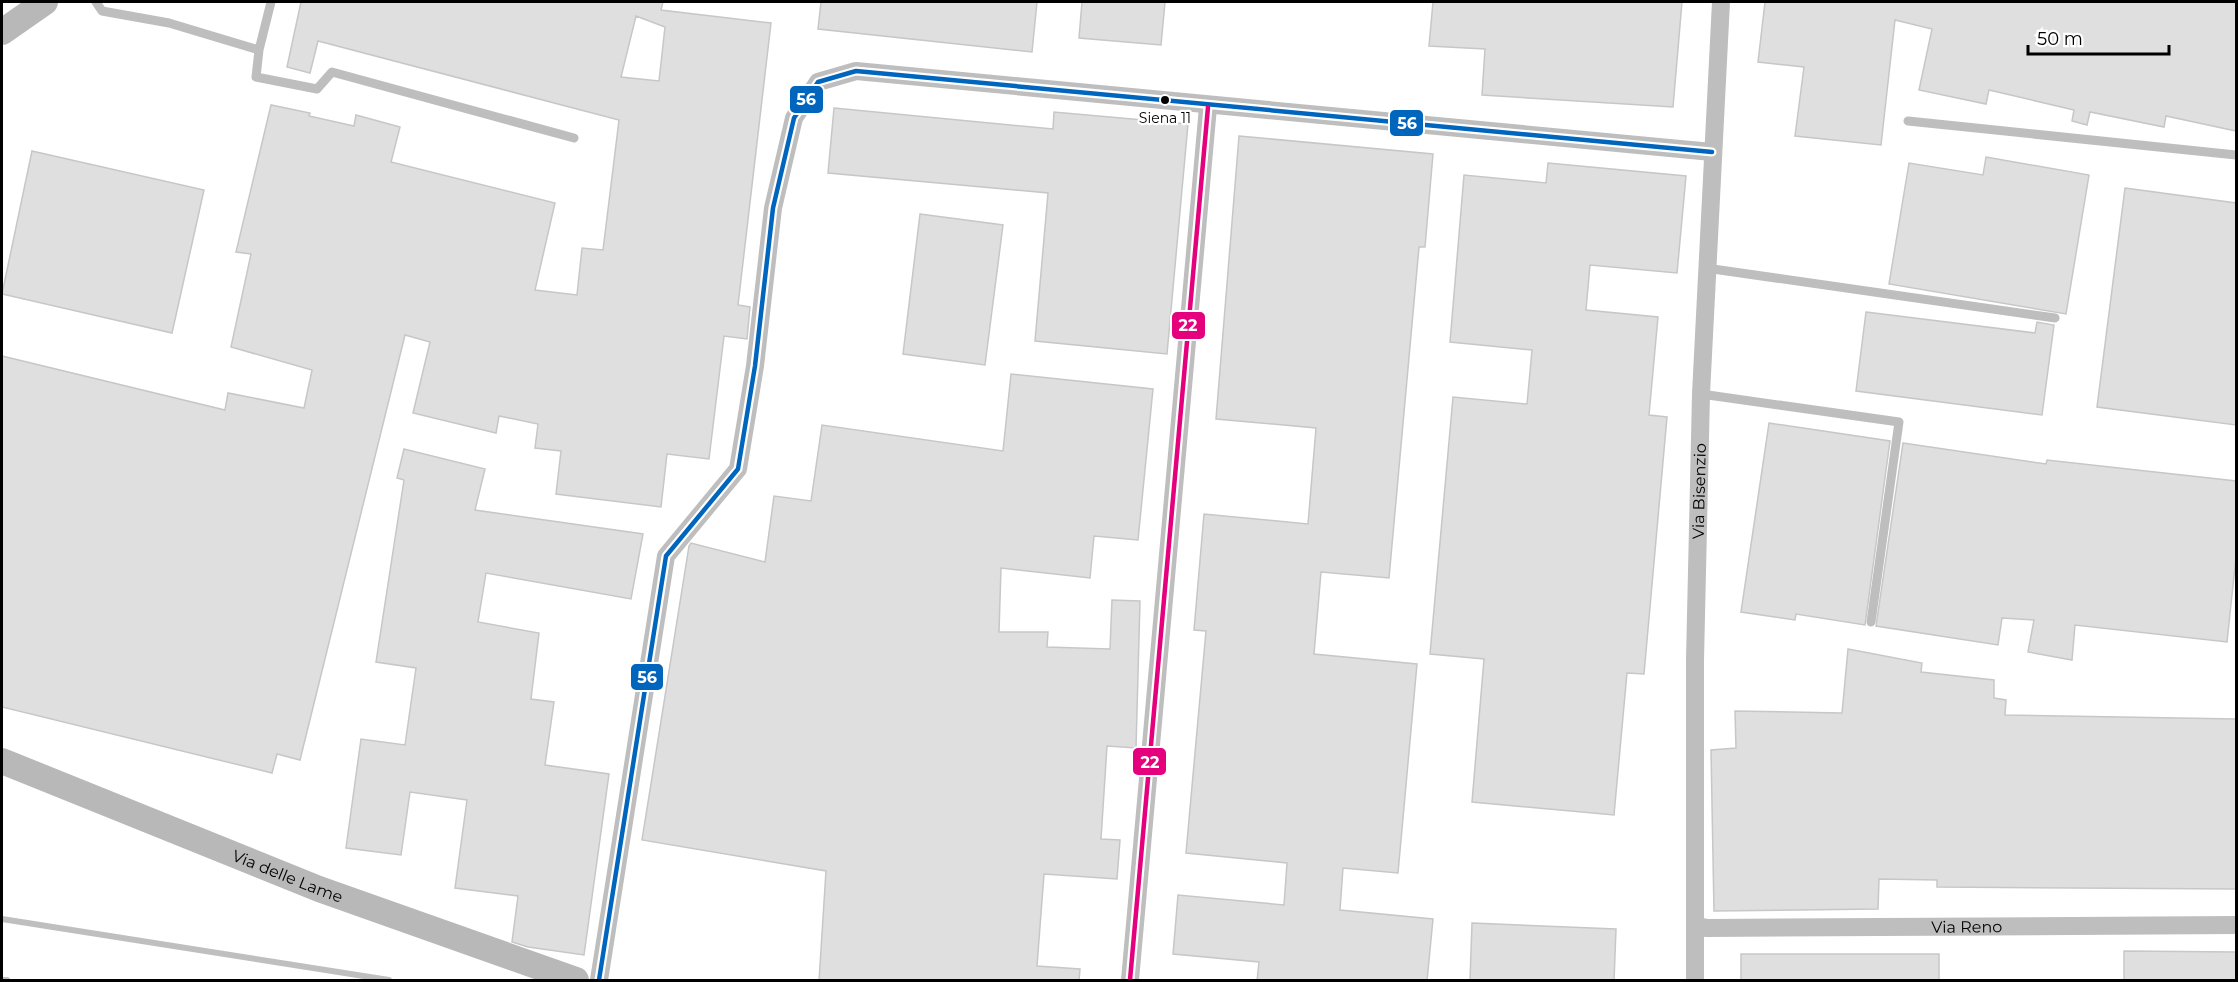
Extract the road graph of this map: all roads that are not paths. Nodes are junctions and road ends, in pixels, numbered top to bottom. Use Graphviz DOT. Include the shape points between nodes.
graph roads {
  1 [pos="45,2"];
  2 [pos="96,2"];
  3 [pos="271,2"];
  4 [pos="1721,2"];
  5 [pos="2,32"];
  6 [pos="260,51"];
  7 [pos="1208,106"];
  8 [pos="1908,121"];
  9 [pos="574,138"];
  10 [pos="1712,152"];
  11 [pos="2236,155"];
  12 [pos="1706,268"];
  13 [pos="2055,318"];
  14 [pos="1701,394"];
  15 [pos="1872,622"];
  16 [pos="2,761"];
  17 [pos="2236,925"];
  18 [pos="1695,926"];
  19 [pos="576,981"];
  20 [pos="599,981"];
  21 [pos="1130,981"];
  22 [pos="1695,981"];
  1 -- 5 [label="street"];
  2 -- 6 [label="lane" via="102,11 169,23"];
  3 -- 6 [label="lane"];
  4 -- 10 [label="street, Via Bisenzio"];
  6 -- 9 [label="lane" via="256,77 317,89 332,72"];
  7 -- 10 [label="street"];
  7 -- 20 [label="street" via="856,71 818,82 794,118 773,208 755,366 738,469 666,555"];
  7 -- 21 [label="street"];
  8 -- 11 [label="lane"];
  10 -- 12 [label="street, Via Bisenzio"];
  12 -- 13 [label="lane"];
  12 -- 14 [label="street, Via Bisenzio"];
  14 -- 15 [label="lane" via="1899,422"];
  14 -- 18 [label="street, Via Bisenzio"];
  16 -- 19 [label="street, Via delle Lame" via="319,889"];
  17 -- 18 [label="street, Via Reno"];
  18 -- 22 [label="street, Via Bisenzio"];
}
